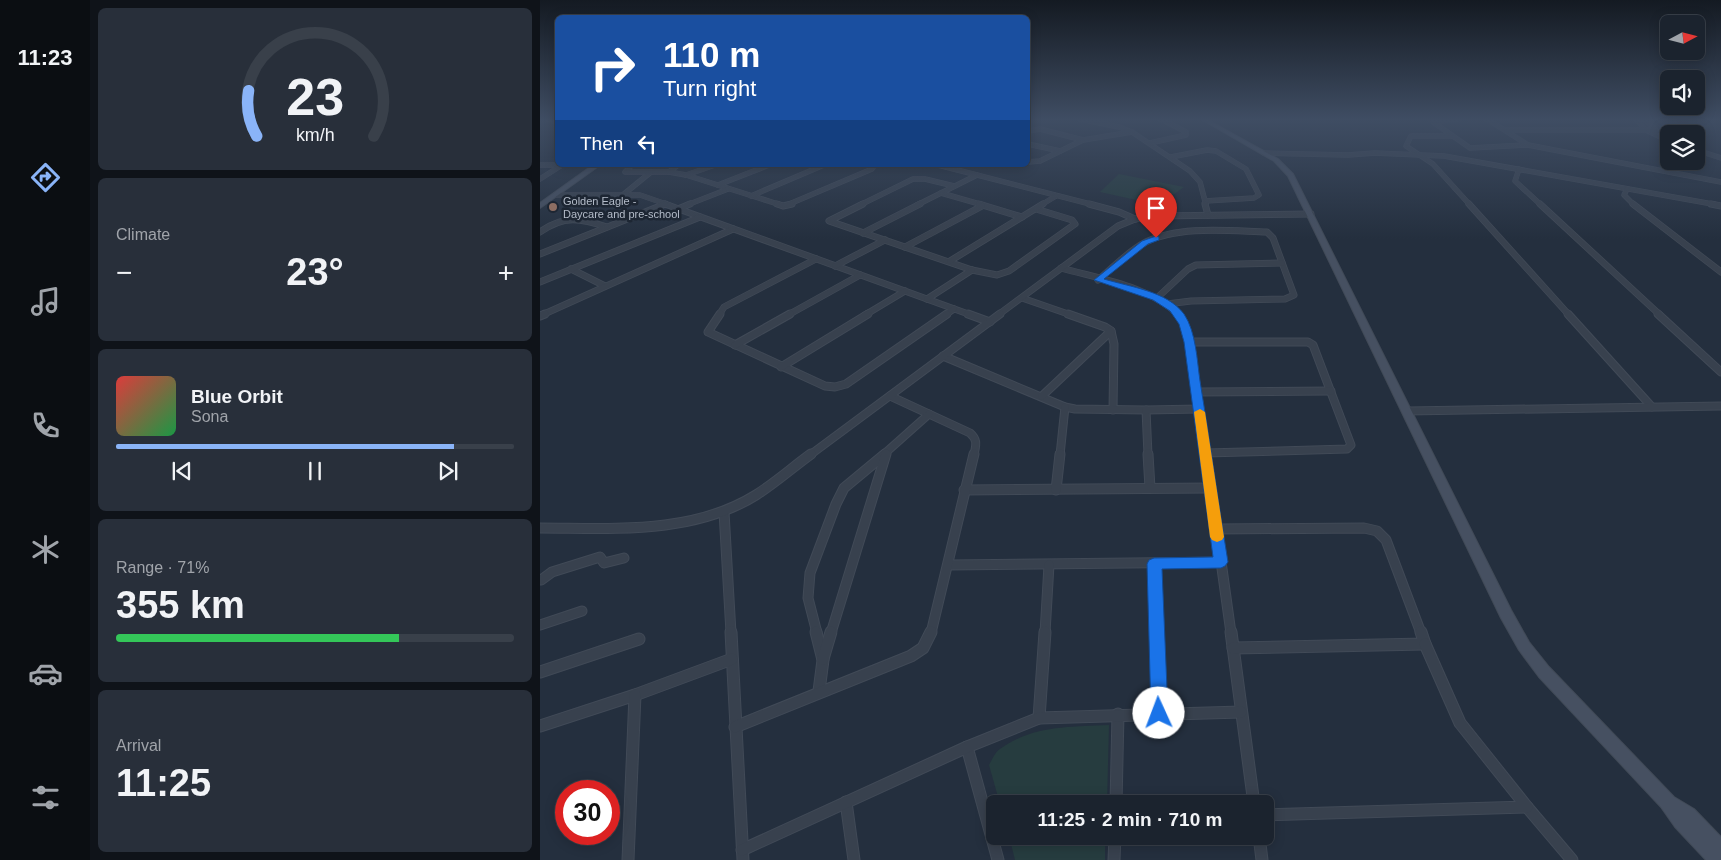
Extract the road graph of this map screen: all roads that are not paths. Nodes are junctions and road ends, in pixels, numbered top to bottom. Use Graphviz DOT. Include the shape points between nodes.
graph roads {
  1 [pos="1045,159"];
  2 [pos="1174,159"];
  3 [pos="1229,159"];
  4 [pos="1273,159"];
  5 [pos="1426,159"];
  6 [pos="1461,159"];
  7 [pos="1602,159"];
  8 [pos="1030,162"];
  9 [pos="540,165"];
  10 [pos="555,165"];
  11 [pos="559,167"];
  12 [pos="594,167"];
  13 [pos="630,167"];
  14 [pos="675,167"];
  15 [pos="710,167"];
  16 [pos="764,167"];
  17 [pos="819,167"];
  18 [pos="872,167"];
  19 [pos="946,167"];
  20 [pos="957,167"];
  21 [pos="953,169"];
  22 [pos="1519,170"];
  23 [pos="651,172"];
  24 [pos="669,172"];
  25 [pos="977,175"];
  26 [pos="686,176"];
  27 [pos="540,179"];
  28 [pos="1721,182"];
  29 [pos="718,185"];
  30 [pos="954,186"];
  31 [pos="728,189"];
  32 [pos="1627,189"];
  33 [pos="941,193"];
  34 [pos="624,194"];
  35 [pos="555,195"];
  36 [pos="751,196"];
  37 [pos="1056,196"];
  38 [pos="1205,201"];
  39 [pos="665,204"];
  40 [pos="540,206"];
  41 [pos="982,206"];
  42 [pos="1721,206"];
  43 [pos="678,209"];
  44 [pos="1036,209"];
  45 [pos="1311,214"];
  46 [pos="1208,215"];
  47 [pos="700,217"];
  48 [pos="1022,217"];
  49 [pos="1135,219"];
  50 [pos="607,227"];
  51 [pos="733,229"];
  52 [pos="540,232"];
  53 [pos="863,233"];
  54 [pos="885,240"];
  55 [pos="905,247"];
  56 [pos="540,254"];
  57 [pos="816,259"];
  58 [pos="950,261"];
  59 [pos="1282,263"];
  60 [pos="835,266"];
  61 [pos="1061,268"];
  62 [pos="571,269"];
  63 [pos="972,270"];
  64 [pos="1721,272"];
  65 [pos="860,275"];
  66 [pos="1098,280"];
  67 [pos="540,282"];
  68 [pos="605,286"];
  69 [pos="905,291"];
  70 [pos="1022,298"];
  71 [pos="1156,298"];
  72 [pos="927,299"];
  73 [pos="1167,304"];
  74 [pos="954,308"];
  75 [pos="540,316"];
  76 [pos="990,322"];
  77 [pos="1111,331"];
  78 [pos="1189,342"];
  79 [pos="735,345"];
  80 [pos="943,356"];
  81 [pos="782,367"];
  82 [pos="1721,372"];
  83 [pos="1331,391"];
  84 [pos="1197,392"];
  85 [pos="890,396"];
  86 [pos="1042,396"];
  87 [pos="1064,406"];
  88 [pos="1721,406"];
  89 [pos="1652,407"];
  90 [pos="1199,409"];
  91 [pos="1113,410"];
  92 [pos="1146,410"];
  93 [pos="1408,411"];
  94 [pos="929,414"];
  95 [pos="1206,452"];
  96 [pos="886,453"];
  97 [pos="1150,488"];
  98 [pos="1211,488"];
  99 [pos="964,490"];
  100 [pos="1056,490"];
  101 [pos="724,512"];
  102 [pos="540,528"];
  103 [pos="1216,529"];
  104 [pos="624,558"];
  105 [pos="1221,562"];
  106 [pos="1154,564"];
  107 [pos="948,565"];
  108 [pos="1049,565"];
  109 [pos="540,582"];
  110 [pos="582,611"];
  111 [pos="540,625"];
  112 [pos="639,639"];
  113 [pos="1426,644"];
  114 [pos="1233,648"];
  115 [pos="732,659"];
  116 [pos="823,660"];
  117 [pos="540,672"];
  118 [pos="819,692"];
  119 [pos="635,695"];
  120 [pos="1241,712"];
  121 [pos="1159,713"];
  122 [pos="1118,714"];
  123 [pos="1039,718"];
  124 [pos="540,726"];
  125 [pos="735,727"];
  126 [pos="967,747"];
  127 [pos="1116,795"];
  128 [pos="1253,795"];
  129 [pos="1667,800"];
  130 [pos="846,802"];
  131 [pos="1527,807"];
  132 [pos="1274,815"];
  133 [pos="1115,845"];
  134 [pos="1260,845"];
  135 [pos="1721,849"];
  136 [pos="743,855"];
  137 [pos="628,860"];
  138 [pos="854,860"];
  139 [pos="998,860"];
  140 [pos="1114,860"];
  141 [pos="1262,860"];
  142 [pos="1572,860"];
  143 [pos="1718,860"];
  1 -- 8 [label="street"];
  2 -- 38 [label="street" via="1199,178"];
  3 -- 38 [label="street" via="1250,174 1259,195"];
  4 -- 45 [label="main road" via="1292,175"];
  5 -- 89 [label="street"];
  6 -- 22 [label="street"];
  7 -- 28 [label="street"];
  9 -- 10 [label="street"];
  11 -- 27 [label="street"];
  12 -- 35 [label="main road"];
  13 -- 23 [label="street" via="625,172"];
  14 -- 24 [label="street"];
  15 -- 26 [label="street"];
  16 -- 29 [label="street"];
  17 -- 36 [label="street"];
  18 -- 36 [label="street" via="788,205"];
  19 -- 21 [label="street"];
  20 -- 21 [label="street"];
  21 -- 25 [label="street"];
  22 -- 32 [label="street"];
  22 -- 82 [label="street" via="1515,181"];
  23 -- 24 [label="street"];
  23 -- 34 [label="street"];
  24 -- 26 [label="street"];
  25 -- 30 [label="street"];
  25 -- 37 [label="street"];
  26 -- 29 [label="street"];
  29 -- 31 [label="street"];
  30 -- 33 [label="street"];
  30 -- 53 [label="street" via="913,179 829,221"];
  31 -- 36 [label="street"];
  31 -- 43 [label="street"];
  32 -- 42 [label="street"];
  32 -- 64 [label="street" via="1626,199"];
  33 -- 41 [label="street"];
  33 -- 53 [label="street"];
  34 -- 35 [label="street"];
  34 -- 39 [label="street" via="640,195"];
  35 -- 40 [label="main road"];
  37 -- 44 [label="street"];
  37 -- 49 [label="street"];
  38 -- 46 [label="street"];
  39 -- 43 [label="street"];
  39 -- 50 [label="street"];
  41 -- 48 [label="street"];
  41 -- 55 [label="street"];
  43 -- 47 [label="street"];
  44 -- 48 [label="street"];
  44 -- 63 [label="street" via="1072,220 1075,224 1003,274"];
  45 -- 46 [label="street"];
  45 -- 93 [label="main road"];
  46 -- 49 [label="street"];
  47 -- 51 [label="street"];
  47 -- 62 [label="street"];
  48 -- 58 [label="street"];
  49 -- 61 [label="street" via="1118,226"];
  50 -- 52 [label="street" via="585,219 571,219 551,223"];
  50 -- 56 [label="street"];
  51 -- 57 [label="street"];
  51 -- 68 [label="street"];
  53 -- 54 [label="street"];
  54 -- 55 [label="street"];
  54 -- 60 [label="street"];
  55 -- 58 [label="street"];
  57 -- 60 [label="street"];
  57 -- 79 [label="street" via="721,309 708,332"];
  58 -- 63 [label="street"];
  59 -- 66 [label="street" via="1270,233 1181,233 1145,242"];
  59 -- 71 [label="street" via="1196,265"];
  59 -- 73 [label="street" via="1294,295 1291,297"];
  60 -- 65 [label="street"];
  61 -- 66 [label="street"];
  61 -- 70 [label="street"];
  62 -- 67 [label="street"];
  62 -- 68 [label="street"];
  63 -- 72 [label="street"];
  65 -- 69 [label="street"];
  65 -- 79 [label="street"];
  66 -- 71 [label="street"];
  68 -- 75 [label="street"];
  69 -- 72 [label="street"];
  69 -- 81 [label="street"];
  70 -- 76 [label="street"];
  70 -- 77 [label="street"];
  71 -- 73 [label="street"];
  72 -- 74 [label="street"];
  73 -- 78 [label="street" via="1180,315"];
  74 -- 76 [label="street"];
  74 -- 81 [label="street" via="846,384 825,386"];
  76 -- 80 [label="street"];
  77 -- 86 [label="street"];
  77 -- 91 [label="street" via="1114,344"];
  78 -- 83 [label="street" via="1308,342 1313,345"];
  78 -- 84 [label="street"];
  79 -- 81 [label="street"];
  80 -- 85 [label="street"];
  80 -- 86 [label="street"];
  83 -- 84 [label="street"];
  83 -- 95 [label="street" via="1350,448"];
  84 -- 90 [label="street"];
  85 -- 94 [label="street"];
  85 -- 101 [label="street" via="756,495"];
  86 -- 87 [label="street"];
  87 -- 91 [label="street"];
  87 -- 100 [label="street"];
  88 -- 89 [label="street"];
  89 -- 93 [label="street"];
  90 -- 92 [label="street"];
  90 -- 95 [label="street"];
  91 -- 92 [label="street"];
  92 -- 97 [label="street"];
  93 -- 129 [label="main road" via="1524,646 1544,672"];
  94 -- 96 [label="street"];
  94 -- 99 [label="street" via="975,437 977,443"];
  95 -- 98 [label="street"];
  96 -- 116 [label="street"];
  96 -- 116 [label="street" via="844,488 810,573 808,598"];
  97 -- 98 [label="street"];
  97 -- 100 [label="street"];
  98 -- 103 [label="street"];
  99 -- 100 [label="street"];
  99 -- 107 [label="street"];
  101 -- 102 [label="street" via="671,526"];
  101 -- 115 [label="street"];
  103 -- 105 [label="street"];
  103 -- 113 [label="street" via="1373,528 1386,540"];
  104 -- 109 [label="street" via="604,563 600,557 552,572"];
  105 -- 106 [label="street"];
  105 -- 114 [label="street"];
  106 -- 108 [label="street"];
  106 -- 121 [label="street"];
  107 -- 108 [label="street"];
  107 -- 118 [label="street" via="930,637 923,648 912,656"];
  108 -- 123 [label="street"];
  110 -- 111 [label="street"];
  112 -- 117 [label="street"];
  113 -- 114 [label="street"];
  113 -- 131 [label="street" via="1460,722"];
  114 -- 120 [label="street"];
  115 -- 119 [label="street"];
  115 -- 125 [label="street"];
  116 -- 118 [label="street"];
  118 -- 125 [label="street"];
  119 -- 124 [label="street"];
  119 -- 137 [label="street"];
  120 -- 121 [label="street"];
  120 -- 128 [label="street"];
  121 -- 122 [label="street"];
  122 -- 123 [label="street"];
  122 -- 127 [label="street"];
  123 -- 126 [label="street"];
  125 -- 136 [label="street"];
  126 -- 130 [label="street"];
  126 -- 139 [label="street"];
  129 -- 135 [label="main road" via="1688,815"];
  129 -- 143 [label="main road" via="1681,821"];
  130 -- 136 [label="street"];
  130 -- 138 [label="street"];
  131 -- 132 [label="street"];
  131 -- 142 [label="street"];
  133 -- 140 [label="street"];
  134 -- 141 [label="street"];
}
